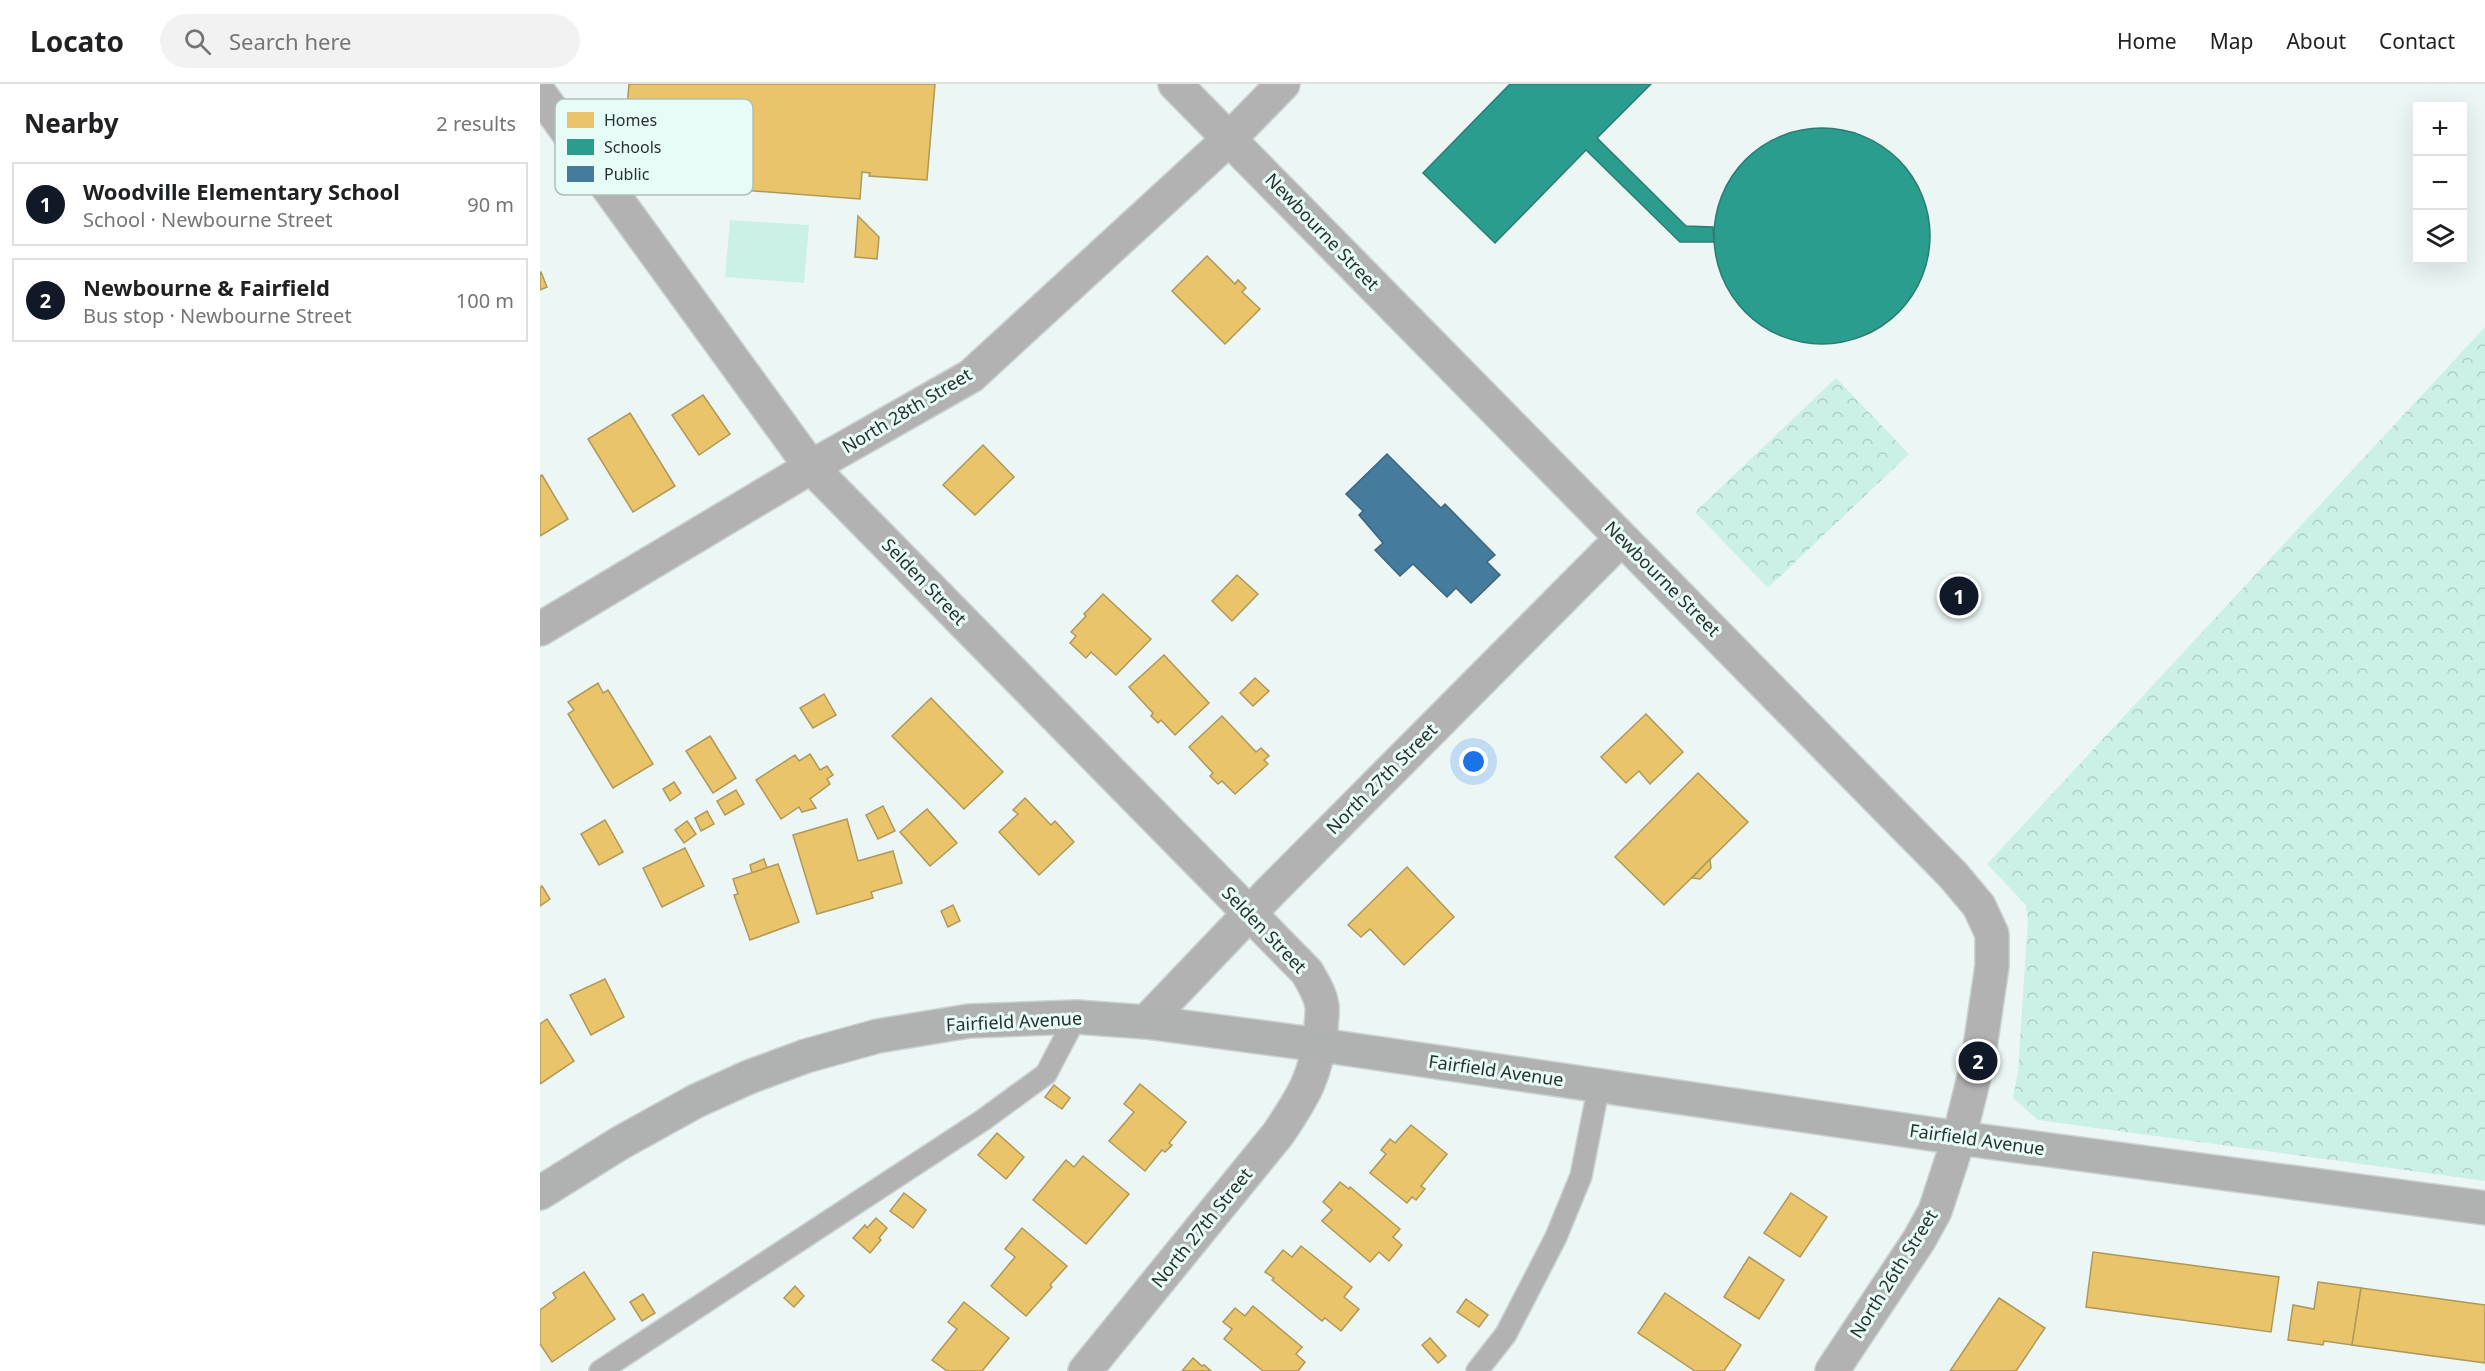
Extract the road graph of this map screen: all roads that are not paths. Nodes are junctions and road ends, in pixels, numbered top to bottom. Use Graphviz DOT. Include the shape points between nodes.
graph roads {
  1 [pos="1175,84"];
  2 [pos="1283,84"];
  3 [pos="540,94"];
  4 [pos="555,115"];
  5 [pos="1230,138"];
  6 [pos="613,195"];
  7 [pos="811,467"];
  8 [pos="1621,539"];
  9 [pos="540,629"];
  10 [pos="1249,914"];
  11 [pos="1076,1017"];
  12 [pos="1146,1022"];
  13 [pos="1320,1045"];
  14 [pos="1599,1085"];
  15 [pos="1959,1138"];
  16 [pos="540,1194"];
  17 [pos="2485,1208"];
  18 [pos="600,1371"];
  19 [pos="1085,1371"];
  20 [pos="1477,1371"];
  21 [pos="1832,1371"];
  1 -- 5 [label="street, Newbourne Street"];
  2 -- 5 [label="street, North 28th Street"];
  3 -- 4 [label="street, Selden Street"];
  5 -- 7 [label="street, North 28th Street" via="971,376"];
  5 -- 8 [label="street, Newbourne Street"];
  6 -- 7 [label="street, Selden Street"];
  7 -- 9 [label="street, North 28th Street"];
  7 -- 10 [label="street, Selden Street"];
  8 -- 10 [label="street, North 27th Street"];
  8 -- 15 [label="street, Newbourne Street" via="1953,875 1979,906 1992,934 1992,966 1978,1061"];
  10 -- 12 [label="street, North 27th Street"];
  10 -- 13 [label="street, Selden Street" via="1307,972 1317,990 1322,1006"];
  11 -- 12 [label="main road, Fairfield Avenue"];
  11 -- 16 [label="main road, Fairfield Avenue" via="959,1022 878,1036 806,1056 696,1101"];
  11 -- 18 [label="lane" via="1046,1074 983,1120"];
  12 -- 13 [label="main road, Fairfield Avenue"];
  13 -- 14 [label="main road, Fairfield Avenue"];
  13 -- 19 [label="street, North 27th Street" via="1309,1086 1278,1134"];
  14 -- 15 [label="main road, Fairfield Avenue"];
  14 -- 20 [label="lane" via="1581,1176 1556,1237 1506,1334"];
  15 -- 17 [label="main road, Fairfield Avenue"];
  15 -- 21 [label="street, North 26th Street" via="1941,1195 1919,1240"];
}
